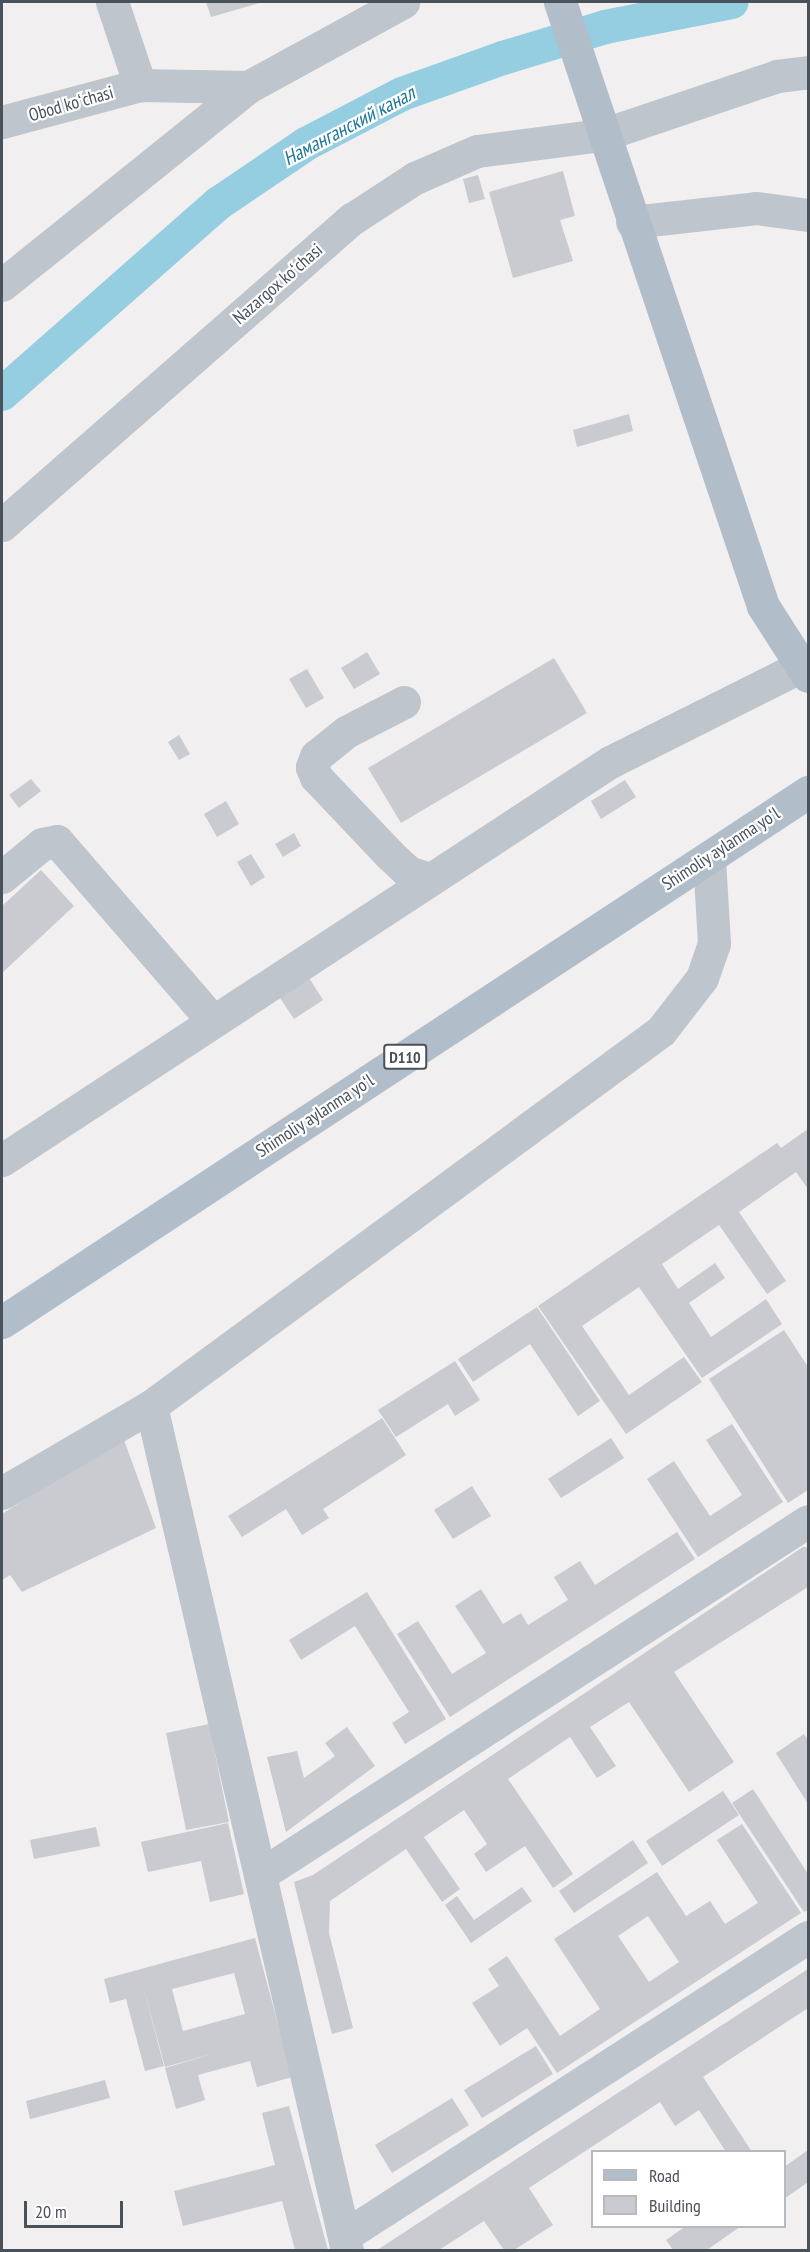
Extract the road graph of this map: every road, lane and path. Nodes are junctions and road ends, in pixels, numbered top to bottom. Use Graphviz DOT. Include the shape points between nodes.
graph roads {
  1 [pos="112,2"];
  2 [pos="403,2"];
  3 [pos="560,2"];
  4 [pos="808,72"];
  5 [pos="140,85"];
  6 [pos="248,87"];
  7 [pos="2,122"];
  8 [pos="600,125"];
  9 [pos="808,215"];
  10 [pos="632,222"];
  11 [pos="2,285"];
  12 [pos="2,525"];
  13 [pos="805,671"];
  14 [pos="404,702"];
  15 [pos="808,792"];
  16 [pos="709,858"];
  17 [pos="2,877"];
  18 [pos="427,878"];
  19 [pos="212,1020"];
  20 [pos="2,1160"];
  21 [pos="2,1322"];
  22 [pos="151,1406"];
  23 [pos="2,1493"];
  24 [pos="808,1521"];
  25 [pos="260,1875"];
  26 [pos="808,1936"];
  27 [pos="346,2243"];
  1 -- 5 [label="street"];
  2 -- 6 [label="street"];
  3 -- 8 [label="main road"];
  4 -- 8 [label="street, Nazargox koʻchasi" via="777,76"];
  5 -- 6 [label="street, Obod koʻchasi"];
  5 -- 7 [label="street, Obod koʻchasi"];
  6 -- 11 [label="street"];
  8 -- 10 [label="main road"];
  8 -- 12 [label="street, Nazargox koʻchasi" via="477,151 406,184 352,219"];
  9 -- 10 [label="street" via="756,208"];
  10 -- 13 [label="main road" via="763,606"];
  13 -- 18 [label="street" via="610,762"];
  14 -- 18 [label="street" via="346,732 316,756 312,767 316,777 408,872"];
  15 -- 16 [label="main road, Shimoliy aylanma yoʻl / D110"];
  16 -- 21 [label="main road, Shimoliy aylanma yoʻl / D110"];
  16 -- 22 [label="street" via="714,943 702,978 661,1031"];
  17 -- 19 [label="street" via="42,844 57,841"];
  18 -- 19 [label="street"];
  19 -- 20 [label="street"];
  22 -- 23 [label="street"];
  22 -- 25 [label="street"];
  24 -- 25 [label="street"];
  25 -- 27 [label="street"];
  26 -- 27 [label="street"];
}
